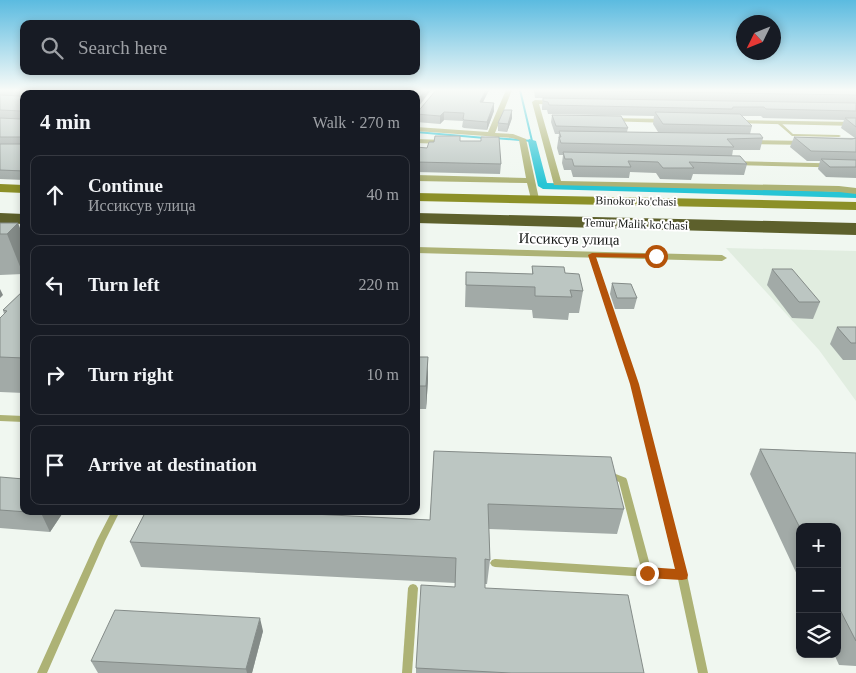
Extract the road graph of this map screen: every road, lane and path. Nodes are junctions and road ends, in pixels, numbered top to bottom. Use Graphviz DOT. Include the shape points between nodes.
graph roads {
  1 [pos="496,121"];
  2 [pos="541,121"];
  3 [pos="719,122"];
  4 [pos="779,123"];
  5 [pos="856,124"];
  6 [pos="420,129"];
  7 [pos="491,134"];
  8 [pos="839,136"];
  9 [pos="545,138"];
  10 [pos="555,138"];
  11 [pos="420,141"];
  12 [pos="455,142"];
  13 [pos="740,142"];
  14 [pos="484,143"];
  15 [pos="523,143"];
  16 [pos="846,144"];
  17 [pos="551,160"];
  18 [pos="561,160"];
  19 [pos="718,163"];
  20 [pos="856,166"];
  21 [pos="420,178"];
  22 [pos="530,181"];
  23 [pos="0,188"];
  24 [pos="20,189"];
  25 [pos="856,191"];
  26 [pos="420,196"];
  27 [pos="535,199"];
  28 [pos="856,206"];
  29 [pos="0,207"];
  30 [pos="20,208"];
  31 [pos="0,218"];
  32 [pos="420,218"];
  33 [pos="20,219"];
  34 [pos="420,229"];
  35 [pos="856,230"];
  36 [pos="856,241"];
  37 [pos="420,250"];
  38 [pos="592,255"];
  39 [pos="722,258"];
  40 [pos="0,418"];
  41 [pos="20,419"];
  42 [pos="604,472"];
  43 [pos="114,515"];
  44 [pos="495,563"];
  45 [pos="647,573"];
  46 [pos="682,575"];
  47 [pos="413,588"];
  48 [pos="42,673"];
  49 [pos="407,673"];
  50 [pos="703,673"];
  1 -- 7 [label="street"];
  2 -- 9 [label="street"];
  3 -- 4 [label="street"];
  4 -- 5 [label="street"];
  4 -- 8 [label="lane" via="792,135"];
  6 -- 7 [label="street"];
  7 -- 15 [label="street" via="513,136 522,139"];
  9 -- 10 [label="street"];
  9 -- 17 [label="street"];
  11 -- 12 [label="street"];
  13 -- 16 [label="street"];
  14 -- 15 [label="street"];
  15 -- 22 [label="street"];
  17 -- 18 [label="street"];
  17 -- 25 [label="street" via="557,183"];
  19 -- 20 [label="street"];
  21 -- 22 [label="street"];
  22 -- 27 [label="street"];
  23 -- 24 [label="main road"];
  26 -- 27 [label="main road, Binokor ko'chasi"];
  27 -- 28 [label="main road, Binokor ko'chasi"];
  29 -- 30 [label="highway"];
  31 -- 33 [label="highway"];
  32 -- 35 [label="highway, Temur Malik ko'chasi"];
  34 -- 36 [label="highway, Temur Malik ko'chasi"];
  37 -- 38 [label="street, Иссиксув улица"];
  38 -- 39 [label="street, Иссиксув улица"];
  38 -- 46 [label="lane" via="634,384"];
  40 -- 41 [label="lane"];
  42 -- 45 [label="lane" via="623,480"];
  43 -- 48 [label="lane"];
  44 -- 45 [label="lane"];
  45 -- 46 [label="lane"];
  46 -- 50 [label="lane"];
  47 -- 49 [label="lane"];
}
